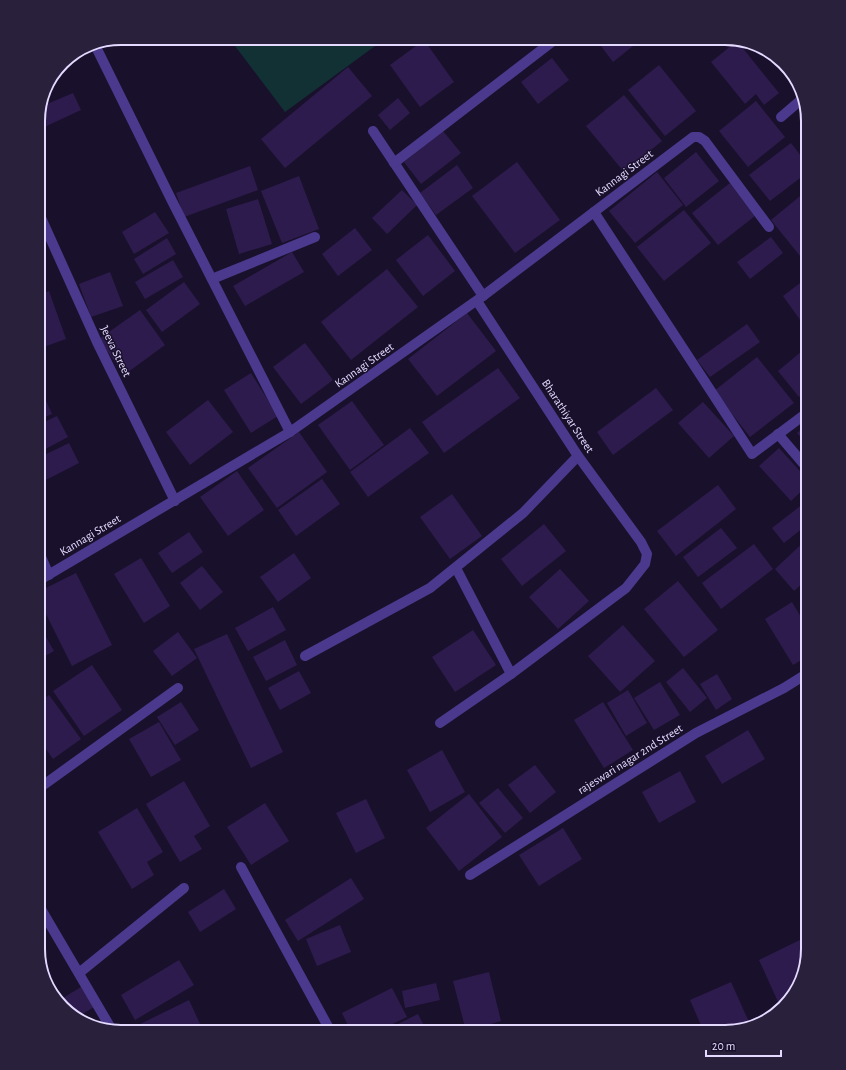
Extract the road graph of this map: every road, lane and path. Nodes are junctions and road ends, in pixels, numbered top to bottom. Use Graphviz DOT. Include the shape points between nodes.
graph roads {
  1 [pos="548,45"];
  2 [pos="97,49"];
  3 [pos="798,103"];
  4 [pos="781,116"];
  5 [pos="373,131"];
  6 [pos="394,163"];
  7 [pos="594,212"];
  8 [pos="45,227"];
  9 [pos="769,227"];
  10 [pos="316,237"];
  11 [pos="212,279"];
  12 [pos="480,298"];
  13 [pos="801,417"];
  14 [pos="290,432"];
  15 [pos="778,434"];
  16 [pos="578,456"];
  17 [pos="801,461"];
  18 [pos="175,501"];
  19 [pos="45,566"];
  20 [pos="456,568"];
  21 [pos="49,575"];
  22 [pos="45,577"];
  23 [pos="305,656"];
  24 [pos="511,674"];
  25 [pos="801,677"];
  26 [pos="178,688"];
  27 [pos="440,724"];
  28 [pos="45,783"];
  29 [pos="241,867"];
  30 [pos="470,875"];
  31 [pos="184,888"];
  32 [pos="45,918"];
  33 [pos="79,973"];
  34 [pos="108,1023"];
  35 [pos="327,1025"];
  1 -- 6 [label="street"];
  2 -- 11 [label="street"];
  3 -- 4 [label="street"];
  5 -- 6 [label="street, Bharathiyar Street"];
  6 -- 12 [label="street, Bharathiyar Street"];
  7 -- 9 [label="street, Kannagi Street" via="686,142 693,137 699,137 705,141"];
  7 -- 12 [label="street, Kannagi Street"];
  7 -- 15 [label="street" via="752,454"];
  8 -- 18 [label="street, Jeeva Street" via="97,342"];
  10 -- 11 [label="street"];
  11 -- 14 [label="street"];
  12 -- 14 [label="street, Kannagi Street"];
  12 -- 16 [label="street, Bharathiyar Street"];
  13 -- 15 [label="street"];
  14 -- 18 [label="street, Kannagi Street"];
  15 -- 17 [label="street"];
  16 -- 20 [label="street" via="523,513"];
  16 -- 24 [label="street, Bharathiyar Street" via="641,542 647,554 645,564 626,588"];
  18 -- 21 [label="street, Kannagi Street"];
  19 -- 21 [label="street"];
  20 -- 23 [label="street" via="430,588"];
  20 -- 24 [label="street"];
  21 -- 22 [label="street, Kannagi Street"];
  24 -- 27 [label="street"];
  25 -- 30 [label="street, rajeswari nagar 2nd Street" via="696,733"];
  26 -- 28 [label="street"];
  29 -- 35 [label="street"];
  31 -- 33 [label="street"];
  32 -- 33 [label="street"];
  33 -- 34 [label="street"];
}
